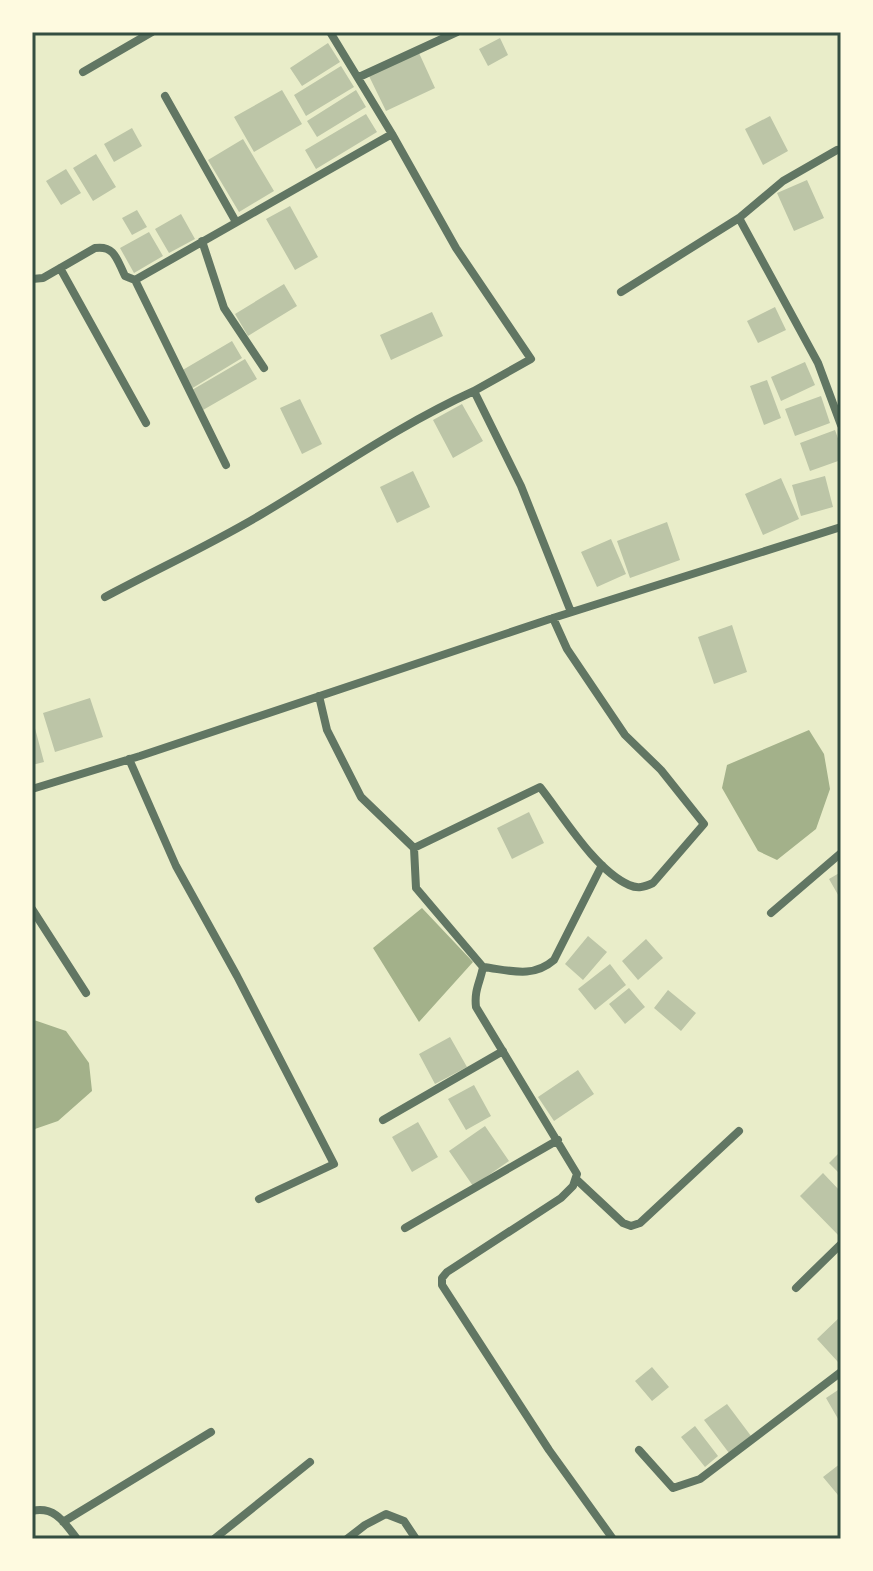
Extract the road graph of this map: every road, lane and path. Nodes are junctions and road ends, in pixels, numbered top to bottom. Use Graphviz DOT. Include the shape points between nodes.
graph roads {
  1 [pos="152,32"];
  2 [pos="330,32"];
  3 [pos="457,32"];
  4 [pos="83,72"];
  5 [pos="359,77"];
  6 [pos="165,96"];
  7 [pos="392,134"];
  8 [pos="837,150"];
  9 [pos="739,218"];
  10 [pos="236,222"];
  11 [pos="202,241"];
  12 [pos="60,268"];
  13 [pos="32,279"];
  14 [pos="135,280"];
  15 [pos="621,292"];
  16 [pos="264,368"];
  17 [pos="474,391"];
  18 [pos="146,423"];
  19 [pos="841,425"];
  20 [pos="226,465"];
  21 [pos="841,527"];
  22 [pos="105,597"];
  23 [pos="571,612"];
  24 [pos="553,618"];
  25 [pos="319,696"];
  26 [pos="129,759"];
  27 [pos="32,789"];
  28 [pos="414,848"];
  29 [pos="841,853"];
  30 [pos="602,865"];
  31 [pos="32,909"];
  32 [pos="771,913"];
  33 [pos="483,967"];
  34 [pos="86,993"];
  35 [pos="503,1051"];
  36 [pos="383,1120"];
  37 [pos="739,1131"];
  38 [pos="558,1140"];
  39 [pos="577,1180"];
  40 [pos="259,1199"];
  41 [pos="405,1228"];
  42 [pos="841,1244"];
  43 [pos="796,1288"];
  44 [pos="841,1372"];
  45 [pos="211,1432"];
  46 [pos="639,1450"];
  47 [pos="310,1462"];
  48 [pos="32,1511"];
  49 [pos="63,1522"];
  50 [pos="77,1539"];
  51 [pos="214,1539"];
  52 [pos="347,1539"];
  53 [pos="416,1539"];
  54 [pos="613,1539"];
  1 -- 4 [label="street"];
  2 -- 5 [label="street"];
  3 -- 5 [label="street"];
  5 -- 7 [label="street"];
  6 -- 10 [label="street"];
  7 -- 10 [label="street"];
  7 -- 17 [label="street" via="456,248 531,359"];
  8 -- 9 [label="street" via="783,181"];
  9 -- 15 [label="street"];
  9 -- 19 [label="street" via="818,363"];
  10 -- 11 [label="street"];
  11 -- 14 [label="street"];
  11 -- 16 [label="street" via="224,308"];
  12 -- 13 [label="street"];
  12 -- 14 [label="street" via="104,247 113,251 125,276"];
  12 -- 18 [label="street"];
  14 -- 20 [label="street"];
  17 -- 22 [label="street" via="378,441 261,515"];
  17 -- 23 [label="street" via="521,486"];
  21 -- 23 [label="street"];
  23 -- 24 [label="street"];
  24 -- 25 [label="street"];
  24 -- 30 [label="street" via="567,649 625,735 704,824 653,883 642,888"];
  25 -- 26 [label="street"];
  25 -- 28 [label="street" via="327,730 361,797"];
  26 -- 27 [label="street"];
  26 -- 40 [label="street" via="176,866 334,1164"];
  28 -- 30 [label="street" via="540,787"];
  28 -- 33 [label="street" via="416,888"];
  29 -- 32 [label="street"];
  30 -- 33 [label="street" via="554,960 543,970"];
  31 -- 34 [label="street"];
  33 -- 35 [label="street" via="474,991 476,1007"];
  35 -- 36 [label="street"];
  35 -- 38 [label="street"];
  37 -- 39 [label="street" via="631,1226"];
  38 -- 39 [label="street"];
  38 -- 41 [label="street"];
  39 -- 54 [label="street" via="561,1198 447,1272 442,1285"];
  42 -- 43 [label="street"];
  44 -- 46 [label="street" via="700,1479 673,1488"];
  45 -- 49 [label="street"];
  47 -- 51 [label="street"];
  48 -- 49 [label="street" via="45,1508"];
  49 -- 50 [label="street"];
  52 -- 53 [label="street" via="386,1514 404,1521"];
}
